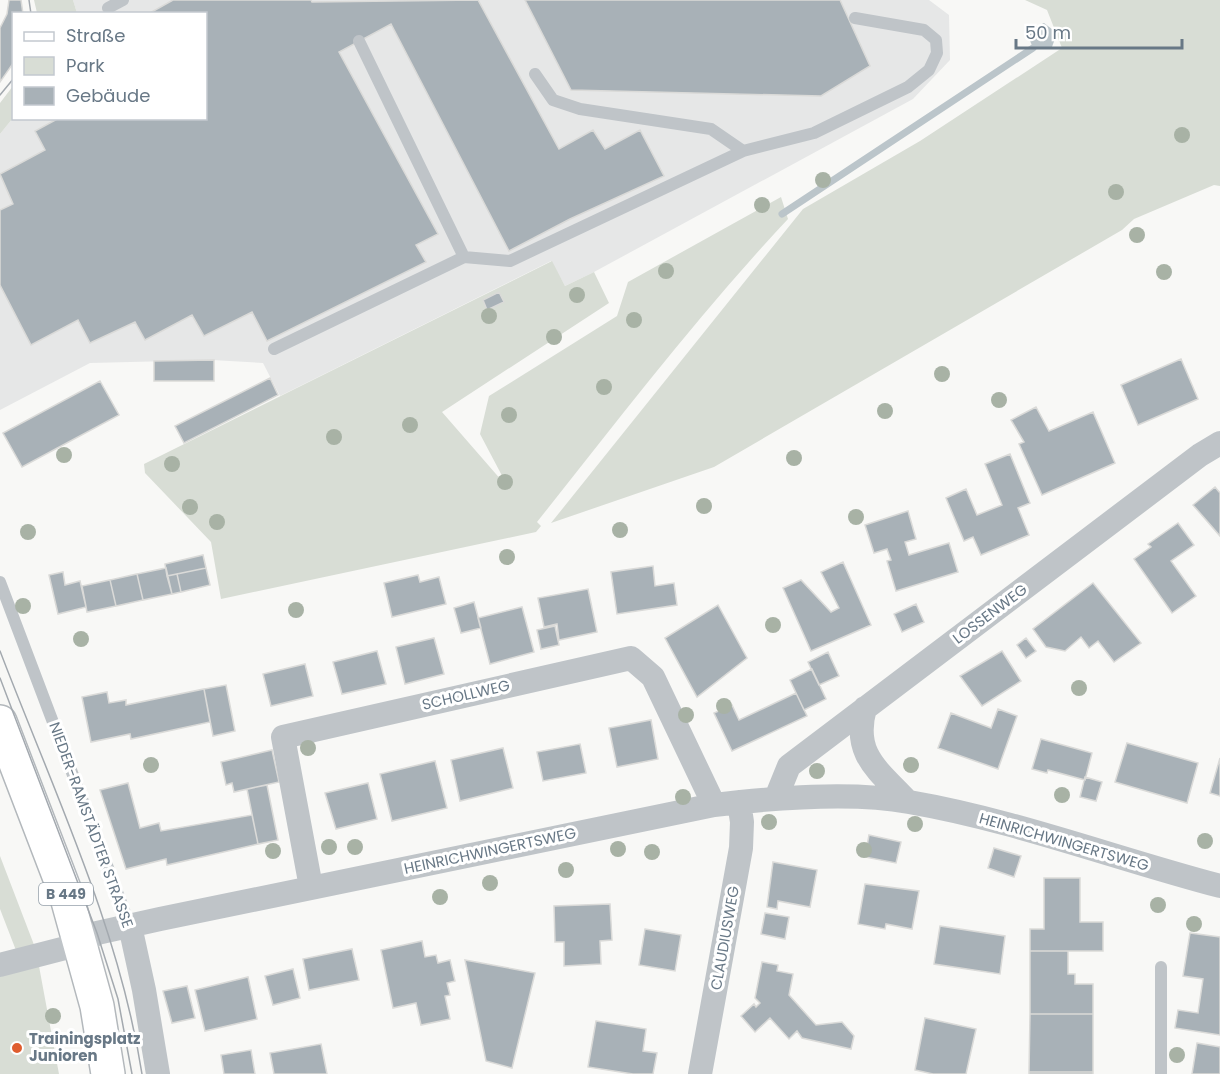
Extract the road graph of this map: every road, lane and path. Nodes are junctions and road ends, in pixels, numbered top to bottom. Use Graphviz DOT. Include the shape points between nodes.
graph roads {
  1 [pos="123,0"];
  2 [pos="108,8"];
  3 [pos="855,18"];
  4 [pos="359,41"];
  5 [pos="535,74"];
  6 [pos="743,150"];
  7 [pos="464,257"];
  8 [pos="274,349"];
  9 [pos="1220,443"];
  10 [pos="0,582"];
  11 [pos="865,708"];
  12 [pos="0,722"];
  13 [pos="776,798"];
  14 [pos="907,801"];
  15 [pos="739,802"];
  16 [pos="714,805"];
  17 [pos="1220,886"];
  18 [pos="311,887"];
  19 [pos="130,926"];
  20 [pos="81,944"];
  21 [pos="0,965"];
  22 [pos="1161,968"];
  23 [pos="108,1074"];
  24 [pos="158,1074"];
  25 [pos="700,1074"];
  26 [pos="1161,1074"];
  1 -- 2 [label="lane"];
  3 -- 6 [label="lane" via="924,30 936,40 937,52 929,70 908,87 814,133"];
  4 -- 7 [label="lane"];
  5 -- 6 [label="lane" via="553,100 580,109 711,129"];
  6 -- 7 [label="lane" via="510,261"];
  7 -- 8 [label="lane"];
  9 -- 11 [label="street, LOSSENWEG"];
  10 -- 19 [label="lane, NIEDER-RAMSTÄDTER STRASSE"];
  11 -- 13 [label="street, LOSSENWEG" via="789,766"];
  11 -- 14 [label="street" via="860,739 865,754"];
  12 -- 20 [label="main road, B 449" via="66,894"];
  13 -- 14 [label="street, HEINRICHWINGERTSWEG"];
  13 -- 15 [label="street, HEINRICHWINGERTSWEG"];
  14 -- 17 [label="street, HEINRICHWINGERTSWEG"];
  15 -- 16 [label="street, HEINRICHWINGERTSWEG"];
  15 -- 25 [label="street, CLAUDIUSWEG" via="741,848"];
  16 -- 18 [label="street, HEINRICHWINGERTSWEG"];
  16 -- 18 [label="street, SCHOLLWEG" via="653,677 631,658 283,737"];
  18 -- 19 [label="street, HEINRICHWINGERTSWEG"];
  19 -- 20 [label="street, HEINRICHWINGERTSWEG" via="98,933"];
  19 -- 24 [label="street, NIEDER-RAMSTÄDTER STRASSE"];
  20 -- 21 [label="street, HEINRICHWINGERTSWEG"];
  20 -- 23 [label="main road, B 449" via="97,1006"];
  22 -- 26 [label="lane"];
}
